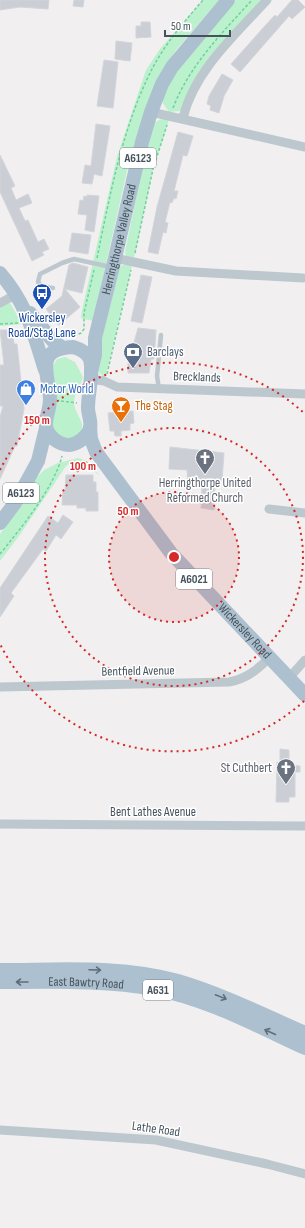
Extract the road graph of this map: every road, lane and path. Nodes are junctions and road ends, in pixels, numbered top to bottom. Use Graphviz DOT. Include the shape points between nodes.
graph roads {
  1 [pos="203,0"];
  2 [pos="228,0"];
  3 [pos="252,0"];
  4 [pos="267,0"];
  5 [pos="150,112"];
  6 [pos="170,116"];
  7 [pos="183,118"];
  8 [pos="305,147"];
  9 [pos="133,262"];
  10 [pos="114,263"];
  11 [pos="96,264"];
  12 [pos="0,273"];
  13 [pos="303,278"];
  14 [pos="53,288"];
  15 [pos="17,294"];
  16 [pos="0,303"];
  17 [pos="28,315"];
  18 [pos="0,324"];
  19 [pos="161,335"];
  20 [pos="95,338"];
  21 [pos="68,344"];
  22 [pos="45,370"];
  23 [pos="91,375"];
  24 [pos="104,381"];
  25 [pos="159,389"];
  26 [pos="305,394"];
  27 [pos="50,399"];
  28 [pos="88,403"];
  29 [pos="46,428"];
  30 [pos="90,428"];
  31 [pos="67,445"];
  32 [pos="96,452"];
  33 [pos="38,461"];
  34 [pos="270,510"];
  35 [pos="305,513"];
  36 [pos="0,523"];
  37 [pos="0,554"];
  38 [pos="269,658"];
  39 [pos="305,660"];
  40 [pos="289,678"];
  41 [pos="0,687"];
  42 [pos="305,695"];
  43 [pos="0,824"];
  44 [pos="305,826"];
  45 [pos="0,970"];
  46 [pos="0,982"];
  47 [pos="305,1033"];
  48 [pos="305,1048"];
  49 [pos="0,1130"];
  50 [pos="305,1174"];
  1 -- 11 [label="path" via="163,50 134,109 122,148"];
  2 -- 5 [label="main road, Herringthorpe Valley Road / A6123" via="172,67"];
  3 -- 6 [label="path" via="195,67"];
  4 -- 7 [label="street" via="208,68 190,98"];
  5 -- 6 [label="street"];
  5 -- 10 [label="main road, Herringthorpe Valley Road / A6123"];
  6 -- 7 [label="street"];
  6 -- 9 [label="path" via="153,169"];
  7 -- 8 [label="street"];
  9 -- 10 [label="street"];
  9 -- 13 [label="street" via="176,271"];
  9 -- 24 [label="path"];
  10 -- 11 [label="lane"];
  10 -- 20 [label="main road, Herringthorpe Valley Road / A6123"];
  11 -- 14 [label="lane" via="70,260 40,274 38,282 42,287"];
  11 -- 21 [label="path" via="84,313 84,328"];
  12 -- 15 [label="main road, A6021"];
  15 -- 16 [label="street"];
  15 -- 17 [label="main road, A6021"];
  17 -- 18 [label="path"];
  17 -- 21 [label="main road, A6021" via="53,341"];
  17 -- 22 [label="main road, A6021"];
  19 -- 25 [label="lane" via="157,376"];
  20 -- 21 [label="main road"];
  20 -- 23 [label="main road, Herringthorpe Valley Road / A6123"];
  21 -- 22 [label="main road" via="49,357"];
  21 -- 23 [label="main road, A6021" via="87,355"];
  22 -- 27 [label="main road, A6021"];
  23 -- 24 [label="street, Brecklands"];
  23 -- 28 [label="main road, A6021"];
  24 -- 25 [label="street, Brecklands" via="117,387"];
  25 -- 26 [label="street, Brecklands"];
  27 -- 28 [label="path"];
  27 -- 29 [label="main road, A6021"];
  28 -- 30 [label="main road, A6021"];
  29 -- 31 [label="main road" via="48,435 58,443"];
  29 -- 33 [label="main road, A6123"];
  30 -- 31 [label="main road" via="83,439"];
  30 -- 32 [label="main road, Wickersley Road / A6021"];
  31 -- 32 [label="main road" via="82,446"];
  31 -- 33 [label="main road"];
  31 -- 37 [label="path" via="60,467 45,492 23,526"];
  32 -- 38 [label="main road, Wickersley Road / A6021" via="170,553"];
  33 -- 36 [label="main road, A6123" via="18,498"];
  34 -- 35 [label="street"];
  38 -- 40 [label="main road, Wickersley Road / A6021"];
  38 -- 41 [label="street, Bentfield Avenue" via="249,676 229,682"];
  39 -- 40 [label="street"];
  40 -- 42 [label="main road, Wickersley Road / A6021"];
  43 -- 44 [label="street, Bent Lathes Avenue"];
  45 -- 47 [label="main road, East Bawtry Road / A631, one-way" via="98,970 156,976 214,993"];
  48 -- 46 [label="main road, East Bawtry Road / A631, one-way" via="206,1004 156,990 75,982"];
  49 -- 50 [label="street, Lathe Road" via="156,1140"];
}
